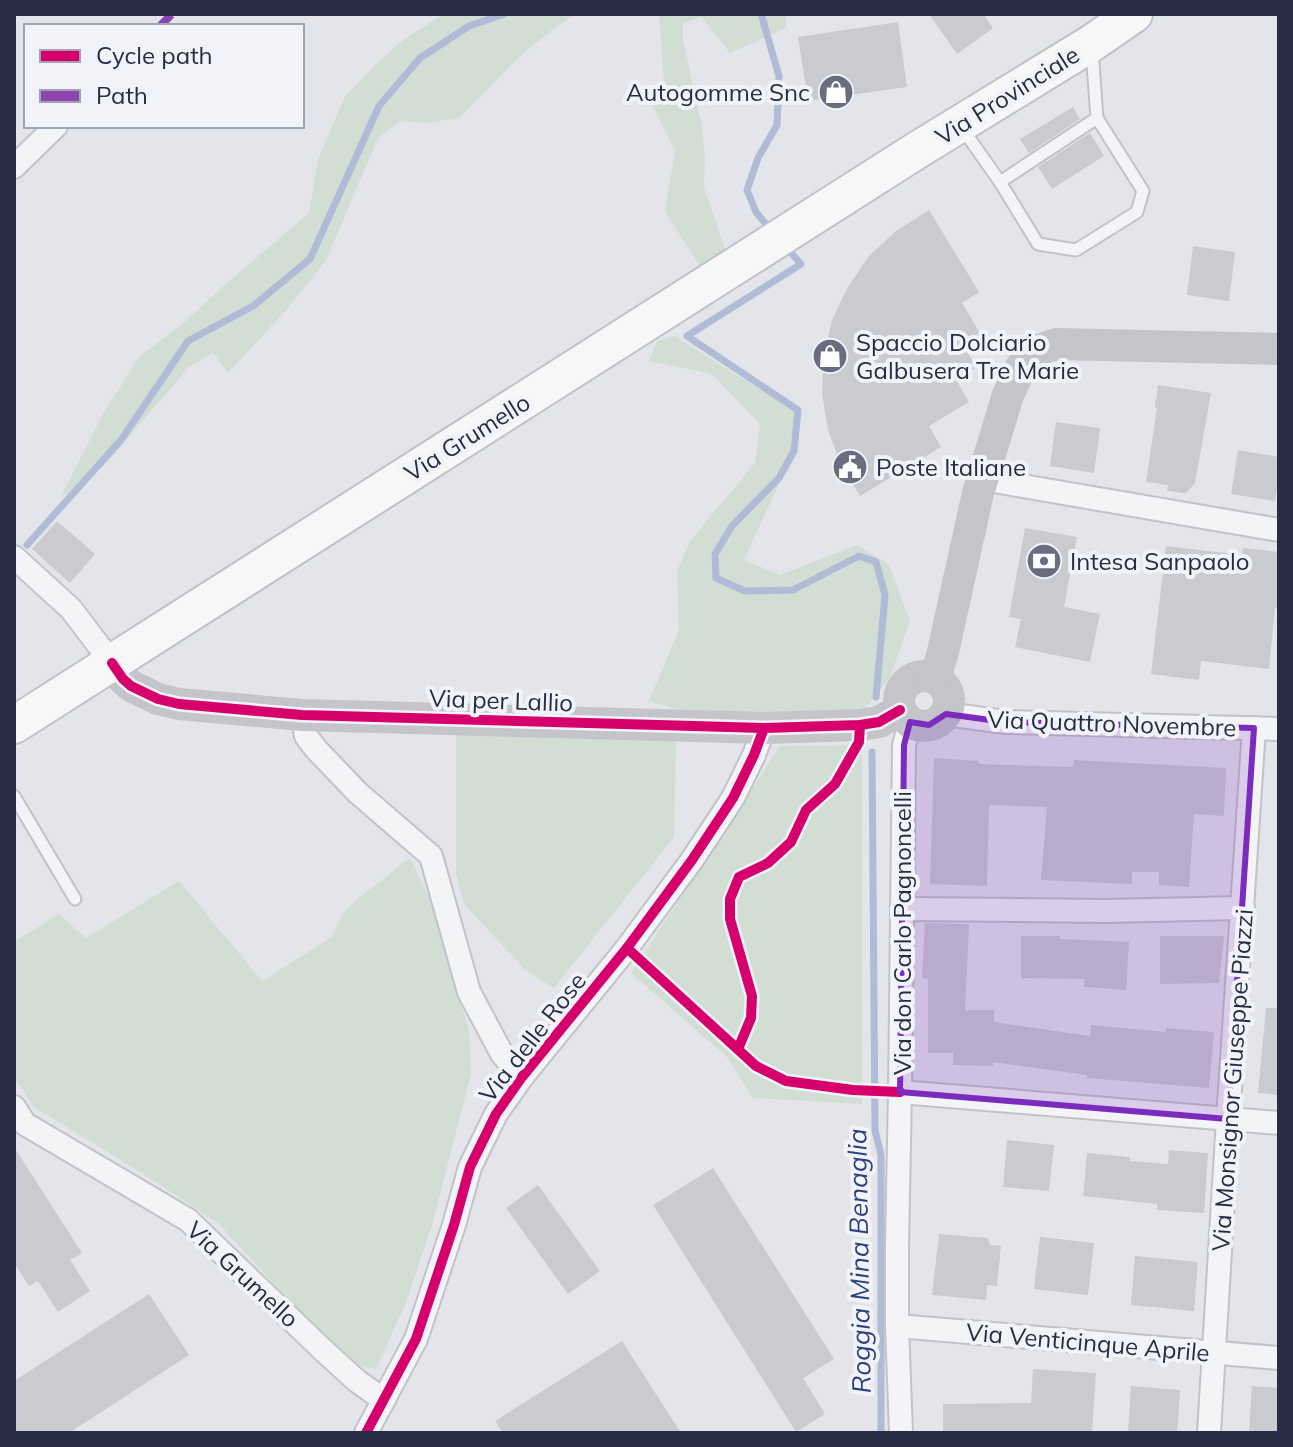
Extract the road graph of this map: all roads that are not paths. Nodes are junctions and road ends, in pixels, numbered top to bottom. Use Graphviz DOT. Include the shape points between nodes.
graph roads {
  1 [pos="1134,14"];
  2 [pos="1092,43"];
  3 [pos="1097,118"];
  4 [pos="960,124"];
  5 [pos="54,128"];
  6 [pos="919,149"];
  7 [pos="14,167"];
  8 [pos="1000,182"];
  9 [pos="1279,349"];
  10 [pos="982,479"];
  11 [pos="1279,530"];
  12 [pos="14,557"];
  13 [pos="112,663"];
  14 [pos="935,678"];
  15 [pos="946,714"];
  16 [pos="302,715"];
  17 [pos="905,716"];
  18 [pos="14,725"];
  19 [pos="764,728"];
  20 [pos="1254,728"];
  21 [pos="1279,729"];
  22 [pos="14,796"];
  23 [pos="75,899"];
  24 [pos="1243,908"];
  25 [pos="902,911"];
  26 [pos="522,1077"];
  27 [pos="900,1092"];
  28 [pos="14,1107"];
  29 [pos="1228,1119"];
  30 [pos="1279,1123"];
  31 [pos="897,1326"];
  32 [pos="1214,1353"];
  33 [pos="1279,1358"];
  34 [pos="384,1400"];
  35 [pos="366,1433"];
  36 [pos="901,1433"];
  37 [pos="1209,1433"];
  1 -- 2 [label="main road, Via Provinciale"];
  2 -- 3 [label="lane"];
  2 -- 4 [label="main road, Via Provinciale"];
  3 -- 8 [label="lane"];
  3 -- 8 [label="lane" via="1143,191 1137,212 1076,250 1038,244"];
  4 -- 6 [label="main road, Via Provinciale"];
  4 -- 8 [label="lane"];
  5 -- 7 [label="street"];
  6 -- 13 [label="main road, Via Grumello"];
  9 -- 10 [label="street" via="1056,344 1030,353 1008,395"];
  10 -- 11 [label="street"];
  10 -- 14 [label="street"];
  12 -- 13 [label="street" via="71,609"];
  13 -- 16 [label="street, Via per Lallio" via="131,686 158,699"];
  13 -- 18 [label="main road, Via Grumello"];
  14 -- 15 [label="street" via="948,694"];
  14 -- 17 [label="street" via="925,675 906,682 898,700"];
  15 -- 17 [label="street" via="919,726"];
  15 -- 20 [label="street, Via Quattro Novembre" via="1005,722"];
  16 -- 19 [label="street, Via per Lallio"];
  16 -- 26 [label="street, Via delle Rose" via="306,736 316,749 431,856 469,992 502,1054"];
  17 -- 19 [label="street, Via per Lallio" via="860,725"];
  17 -- 25 [label="street, Via don Carlo Pagnoncelli"];
  19 -- 26 [label="street, Via delle Rose" via="733,798 692,860"];
  20 -- 21 [label="street, Via Quattro Novembre"];
  20 -- 24 [label="street, Via Monsignor Giuseppe Piazzi"];
  22 -- 23 [label="lane"];
  24 -- 25 [label="street"];
  24 -- 29 [label="street, Via Monsignor Giuseppe Piazzi"];
  25 -- 27 [label="street, Via don Carlo Pagnoncelli"];
  26 -- 34 [label="street, Via delle Rose" via="496,1114 470,1167 416,1339"];
  27 -- 29 [label="street"];
  27 -- 31 [label="street, Via don Carlo Pagnoncelli"];
  28 -- 34 [label="street, Via Grumello" via="25,1124 188,1220 324,1351"];
  29 -- 30 [label="street"];
  29 -- 32 [label="street, Via Monsignor Giuseppe Piazzi"];
  31 -- 32 [label="street, Via Venticinque Aprile"];
  31 -- 36 [label="street, Via don Carlo Pagnoncelli"];
  32 -- 33 [label="street, Via Venticinque Aprile"];
  32 -- 37 [label="street, Via Monsignor Giuseppe Piazzi"];
  34 -- 35 [label="street, Via delle Rose"];
}
